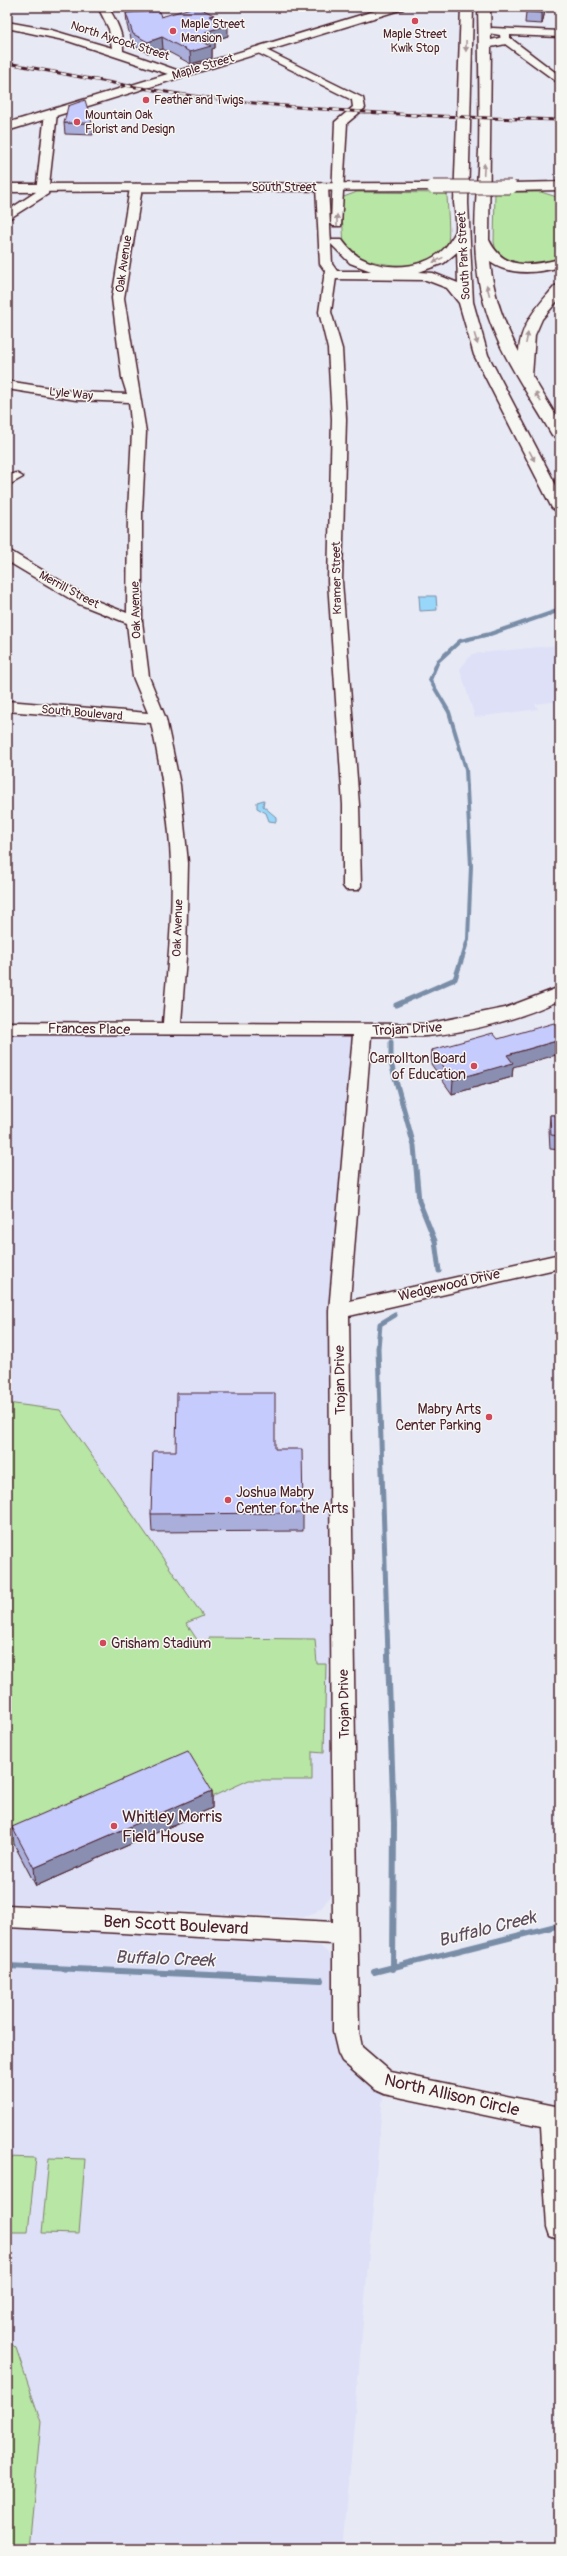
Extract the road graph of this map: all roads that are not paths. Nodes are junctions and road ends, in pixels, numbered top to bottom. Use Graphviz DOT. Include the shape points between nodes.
graph roads {
  1 [pos="103,7"];
  2 [pos="399,7"];
  3 [pos="467,7"];
  4 [pos="484,7"];
  5 [pos="7,25"];
  6 [pos="485,30"];
  7 [pos="560,34"];
  8 [pos="506,36"];
  9 [pos="485,45"];
  10 [pos="260,50"];
  11 [pos="117,53"];
  12 [pos="178,74"];
  13 [pos="560,81"];
  14 [pos="51,113"];
  15 [pos="7,127"];
  16 [pos="560,186"];
  17 [pos="322,187"];
  18 [pos="337,187"];
  19 [pos="7,188"];
  20 [pos="43,188"];
  21 [pos="136,188"];
  22 [pos="7,216"];
  23 [pos="463,231"];
  24 [pos="480,236"];
  25 [pos="337,243"];
  26 [pos="560,263"];
  27 [pos="379,270"];
  28 [pos="331,273"];
  29 [pos="560,289"];
  30 [pos="466,302"];
  31 [pos="526,377"];
  32 [pos="7,385"];
  33 [pos="135,398"];
  34 [pos="560,435"];
  35 [pos="560,508"];
  36 [pos="7,555"];
  37 [pos="134,621"];
  38 [pos="7,706"];
  39 [pos="158,719"];
  40 [pos="352,886"];
  41 [pos="560,993"];
  42 [pos="7,1028"];
  43 [pos="171,1030"];
  44 [pos="362,1031"];
  45 [pos="560,1261"];
  46 [pos="339,1311"];
  47 [pos="7,1916"];
  48 [pos="346,1934"];
  49 [pos="557,2119"];
  50 [pos="560,2227"];
  1 -- 11 [label="street" via="112,25 118,46"];
  2 -- 10 [label="main road, Maple Street"];
  3 -- 23 [label="main road, South Park Street, one-way" via="461,203"];
  4 -- 6 [label="main road, South Park Street"];
  5 -- 11 [label="street, North Aycock Street" via="46,31"];
  6 -- 8 [label="street"];
  6 -- 9 [label="main road, South Park Street"];
  7 -- 8 [label="street"];
  8 -- 9 [label="main road"];
  8 -- 13 [label="street"];
  24 -- 9 [label="main road, South Park Street, one-way" via="485,151"];
  10 -- 12 [label="main road, Maple Street"];
  10 -- 18 [label="street, Kramer Street" via="358,98 359,108 341,122"];
  11 -- 12 [label="street, North Aycock Street"];
  12 -- 14 [label="main road, Maple Street"];
  14 -- 15 [label="main road, Maple Street"];
  14 -- 20 [label="street"];
  16 -- 18 [label="main road, South Street, bridge"];
  17 -- 18 [label="main road, South Street"];
  17 -- 21 [label="main road, South Street"];
  17 -- 28 [label="street, Kramer Street" via="326,264"];
  25 -- 18 [label="street, Kramer Street, one-way"];
  19 -- 20 [label="main road, South Street"];
  20 -- 21 [label="main road, South Street"];
  20 -- 22 [label="street" via="42,194"];
  21 -- 33 [label="street, Oak Avenue" via="118,298 129,378"];
  23 -- 27 [label="main road, one-way" via="450,253 436,261 411,268"];
  23 -- 30 [label="main road, South Park Street"];
  24 -- 26 [label="main road" via="490,255 504,263 529,268"];
  31 -- 24 [label="main road, South Park Street, one-way" via="502,332 492,304 484,275"];
  25 -- 27 [label="main road" via="352,259"];
  25 -- 28 [label="street, Kramer Street" via="336,265"];
  27 -- 28 [label="main road"];
  28 -- 30 [label="main road" via="428,276 452,285"];
  28 -- 40 [label="street, Kramer Street" via="326,312 335,349 339,419 335,582 351,805"];
  31 -- 29 [label="main road, one-way" via="525,348 530,324"];
  30 -- 35 [label="main road, South Park Street, one-way" via="481,355"];
  34 -- 31 [label="main road, South Park Street, one-way"];
  32 -- 33 [label="street, Lyle Way" via="76,396"];
  33 -- 37 [label="street, Oak Avenue" via="139,432 134,512"];
  36 -- 37 [label="street, Merrill Street" via="84,601"];
  37 -- 39 [label="street, Oak Avenue" via="141,677"];
  38 -- 39 [label="street, South Boulevard"];
  39 -- 43 [label="street, Oak Avenue" via="172,786 180,863 177,958"];
  41 -- 44 [label="street, Trojan Drive" via="508,1014 469,1024 426,1030"];
  42 -- 43 [label="street, Frances Place"];
  43 -- 44 [label="street, Frances Place"];
  44 -- 46 [label="street, Trojan Drive"];
  45 -- 46 [label="street, Wedgewood Drive"];
  46 -- 48 [label="street, Trojan Drive"];
  47 -- 48 [label="street, Ben Scott Boulevard"];
  48 -- 49 [label="street, North Allison Circle" via="346,2032 351,2053 376,2077 384,2082"];
  49 -- 50 [label="street"];
}
